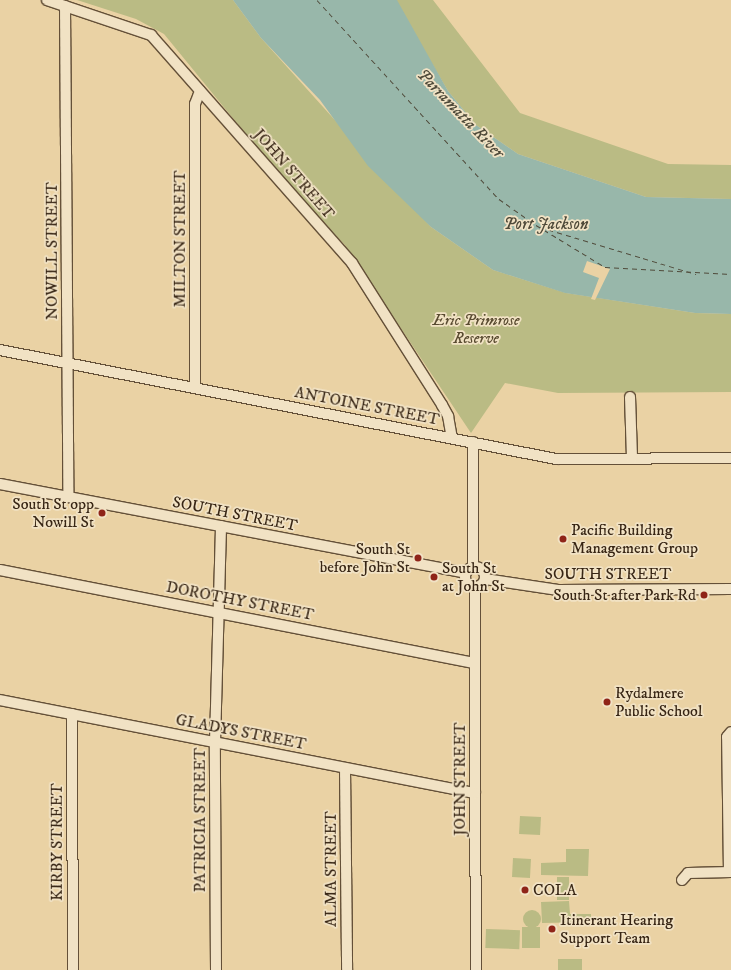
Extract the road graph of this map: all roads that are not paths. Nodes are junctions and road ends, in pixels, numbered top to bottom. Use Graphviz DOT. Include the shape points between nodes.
graph roads {
  1 [pos="47,0"];
  2 [pos="65,6"];
  3 [pos="200,91"];
  4 [pos="0,350"];
  5 [pos="67,363"];
  6 [pos="196,388"];
  7 [pos="630,397"];
  8 [pos="452,438"];
  9 [pos="473,442"];
  10 [pos="632,458"];
  11 [pos="731,458"];
  12 [pos="0,484"];
  13 [pos="68,497"];
  14 [pos="221,526"];
  15 [pos="0,570"];
  16 [pos="469,570"];
  17 [pos="485,579"];
  18 [pos="475,587"];
  19 [pos="731,589"];
  20 [pos="219,612"];
  21 [pos="474,663"];
  22 [pos="0,700"];
  23 [pos="72,714"];
  24 [pos="731,732"];
  25 [pos="215,742"];
  26 [pos="345,768"];
  27 [pos="475,793"];
  28 [pos="730,872"];
  29 [pos="682,880"];
  30 [pos="73,970"];
  31 [pos="216,970"];
  32 [pos="347,970"];
  33 [pos="476,970"];
  1 -- 2 [label="street, JOHN STREET"];
  2 -- 3 [label="street, JOHN STREET" via="148,32"];
  2 -- 5 [label="street, NOWILL STREET"];
  3 -- 6 [label="street, MILTON STREET" via="195,104"];
  3 -- 8 [label="street, JOHN STREET" via="357,270 445,410"];
  4 -- 5 [label="street, ANTOINE STREET"];
  5 -- 6 [label="street, ANTOINE STREET"];
  5 -- 13 [label="street, NOWILL STREET"];
  6 -- 8 [label="street, ANTOINE STREET"];
  7 -- 10 [label="street"];
  8 -- 9 [label="street, ANTOINE STREET"];
  9 -- 10 [label="street, ANTOINE STREET" via="556,459"];
  9 -- 16 [label="street"];
  10 -- 11 [label="street, ANTOINE STREET"];
  12 -- 13 [label="street, SOUTH STREET"];
  13 -- 14 [label="street, SOUTH STREET"];
  14 -- 16 [label="street, SOUTH STREET"];
  14 -- 20 [label="street, PATRICIA STREET"];
  15 -- 20 [label="street, DOROTHY STREET"];
  16 -- 17 [label="street"];
  16 -- 18 [label="street"];
  17 -- 18 [label="street" via="482,585"];
  17 -- 19 [label="street, SOUTH STREET" via="558,590"];
  18 -- 21 [label="street, JOHN STREET"];
  20 -- 21 [label="street, DOROTHY STREET"];
  20 -- 25 [label="street, PATRICIA STREET"];
  21 -- 27 [label="street, JOHN STREET"];
  22 -- 23 [label="street, GLADYS STREET"];
  23 -- 25 [label="street, GLADYS STREET"];
  23 -- 30 [label="street, KIRBY STREET"];
  24 -- 28 [label="street" via="728,737"];
  25 -- 26 [label="street, GLADYS STREET"];
  25 -- 31 [label="street, PATRICIA STREET"];
  26 -- 27 [label="street, GLADYS STREET"];
  26 -- 32 [label="street, ALMA STREET"];
  27 -- 33 [label="street, JOHN STREET"];
  28 -- 29 [label="street" via="688,873"];
}
